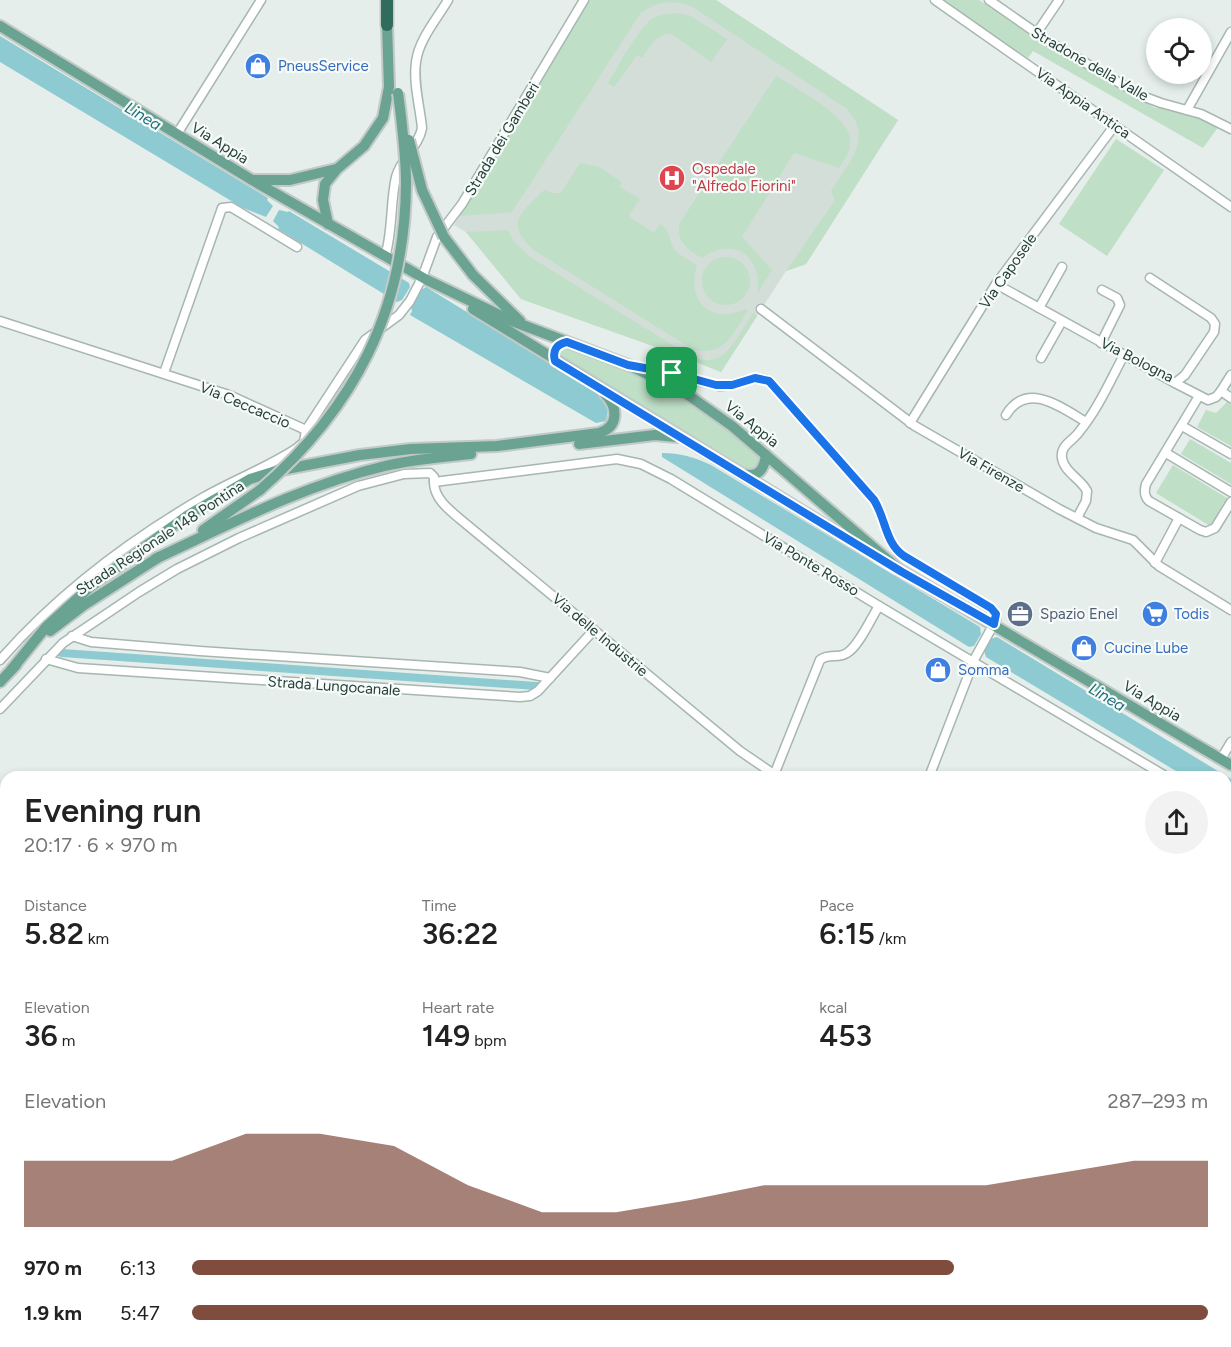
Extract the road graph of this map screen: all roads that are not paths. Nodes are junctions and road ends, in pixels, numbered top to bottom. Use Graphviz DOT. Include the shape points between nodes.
graph roads {
  1 [pos="261,0"];
  2 [pos="386,0"];
  3 [pos="448,0"];
  4 [pos="584,0"];
  5 [pos="935,0"];
  6 [pos="989,0"];
  7 [pos="1059,0"];
  8 [pos="387,25"];
  9 [pos="0,26"];
  10 [pos="1231,32"];
  11 [pos="1036,34"];
  12 [pos="398,93"];
  13 [pos="1187,110"];
  14 [pos="1115,125"];
  15 [pos="1231,129"];
  16 [pos="177,134"];
  17 [pos="337,169"];
  18 [pos="252,180"];
  19 [pos="1231,207"];
  20 [pos="328,224"];
  21 [pos="297,248"];
  22 [pos="385,257"];
  23 [pos="1062,267"];
  24 [pos="1150,278"];
  25 [pos="422,281"];
  26 [pos="996,284"];
  27 [pos="1102,290"];
  28 [pos="1039,308"];
  29 [pos="761,309"];
  30 [pos="0,321"];
  31 [pos="1062,321"];
  32 [pos="527,327"];
  33 [pos="567,342"];
  34 [pos="1101,343"];
  35 [pos="1124,355"];
  36 [pos="1041,358"];
  37 [pos="555,361"];
  38 [pos="628,365"];
  39 [pos="164,373"];
  40 [pos="1231,375"];
  41 [pos="691,378"];
  42 [pos="1175,383"];
  43 [pos="594,384"];
  44 [pos="681,390"];
  45 [pos="1221,391"];
  46 [pos="1199,396"];
  47 [pos="1231,398"];
  48 [pos="1006,416"];
  49 [pos="1086,422"];
  50 [pos="910,423"];
  51 [pos="1182,426"];
  52 [pos="306,430"];
  53 [pos="687,440"];
  54 [pos="1166,453"];
  55 [pos="1231,454"];
  56 [pos="766,455"];
  57 [pos="743,474"];
  58 [pos="433,478"];
  59 [pos="1231,492"];
  60 [pos="1231,502"];
  61 [pos="1077,518"];
  62 [pos="1179,518"];
  63 [pos="155,559"];
  64 [pos="1155,563"];
  65 [pos="902,572"];
  66 [pos="879,606"];
  67 [pos="1231,610"];
  68 [pos="993,626"];
  69 [pos="594,630"];
  70 [pos="72,636"];
  71 [pos="0,647"];
  72 [pos="11,647"];
  73 [pos="46,659"];
  74 [pos="0,660"];
  75 [pos="975,661"];
  76 [pos="12,669"];
  77 [pos="550,678"];
  78 [pos="0,682"];
  79 [pos="0,709"];
  80 [pos="1231,742"];
  81 [pos="1221,759"];
  82 [pos="1231,765"];
  83 [pos="769,771"];
  84 [pos="778,771"];
  85 [pos="930,771"];
  86 [pos="1157,771"];
  1 -- 16 [label="street"];
  2 -- 8 [label="highway"];
  3 -- 22 [label="street" via="423,39 416,60 421,136 399,167"];
  4 -- 25 [label="street, Strada dei Gamberi" via="462,204 437,237"];
  5 -- 14 [label="street, Via Appia Antica"];
  6 -- 11 [label="street, Stradone della Valle"];
  7 -- 11 [label="street"];
  8 -- 12 [label="main road, Strada Regionale 148 Pontina"];
  8 -- 17 [label="main road" via="386,111 379,127 357,154"];
  9 -- 16 [label="main road, Via Appia"];
  10 -- 13 [label="street"];
  11 -- 13 [label="street, Stradone della Valle" via="1147,98"];
  12 -- 32 [label="main road, bridge" via="422,190 444,237 473,275"];
  12 -- 63 [label="main road, Strada Regionale 148 Pontina, bridge" via="405,206 397,265 381,326 362,367 336,410 260,490"];
  13 -- 15 [label="street, Stradone della Valle"];
  14 -- 19 [label="street, Via Appia Antica"];
  14 -- 26 [label="street, Via Caposele"];
  16 -- 18 [label="main road, Via Appia"];
  17 -- 18 [label="main road" via="296,180"];
  17 -- 20 [label="main road" via="325,183 322,194"];
  18 -- 20 [label="main road, Via Appia"];
  20 -- 22 [label="main road, Via Appia"];
  21 -- 39 [label="street" via="231,207 222,208"];
  22 -- 25 [label="main road, Via Appia"];
  23 -- 28 [label="street"];
  24 -- 42 [label="street, Via Bologna" via="1215,324 1214,332 1185,375"];
  25 -- 32 [label="main road, Via Appia"];
  25 -- 37 [label="main road, Via Appia"];
  25 -- 52 [label="street, Via Ceccaccio" via="404,309 365,340"];
  26 -- 28 [label="street, Via Bologna"];
  26 -- 50 [label="street, Via Caposele"];
  27 -- 34 [label="street" via="1117,298 1120,305"];
  28 -- 31 [label="street, Via Bologna"];
  29 -- 50 [label="street, Via Firenze"];
  30 -- 39 [label="street, Via Ceccaccio"];
  31 -- 34 [label="street, Via Bologna"];
  31 -- 36 [label="street"];
  32 -- 33 [label="main road, Via Appia"];
  33 -- 37 [label="main road" via="555,349"];
  33 -- 38 [label="main road, Via Appia"];
  34 -- 35 [label="street, Via Bologna"];
  35 -- 42 [label="street, Via Bologna"];
  35 -- 49 [label="street"];
  37 -- 43 [label="main road, Via Appia"];
  38 -- 41 [label="street"];
  38 -- 44 [label="main road, Via Appia"];
  39 -- 52 [label="street, Via Ceccaccio" via="239,399"];
  40 -- 45 [label="street"];
  41 -- 44 [label="street" via="683,382"];
  41 -- 68 [label="street" via="722,386 755,378 771,383 874,500 896,549 991,608 996,614"];
  42 -- 46 [label="street"];
  43 -- 53 [label="main road, Via Appia"];
  43 -- 76 [label="main road" via="608,397 615,412 613,424 603,432 496,446 360,455 250,479 188,515 89,588 46,627"];
  44 -- 56 [label="main road, Via Appia"];
  45 -- 46 [label="street" via="1211,400"];
  45 -- 47 [label="street"];
  46 -- 51 [label="street"];
  48 -- 49 [label="street" via="1017,403 1038,398"];
  49 -- 61 [label="street" via="1062,451 1064,464 1087,491"];
  50 -- 61 [label="street, Via Firenze"];
  51 -- 54 [label="street"];
  51 -- 55 [label="street"];
  52 -- 72 [label="street" via="304,442 297,448 204,497 118,552"];
  53 -- 57 [label="main road, Via Appia"];
  53 -- 63 [label="main road" via="655,435 384,466 287,499"];
  54 -- 59 [label="street"];
  54 -- 62 [label="street" via="1144,493 1149,501"];
  56 -- 57 [label="main road" via="760,472"];
  56 -- 65 [label="main road, Via Appia"];
  57 -- 65 [label="main road, Via Appia"];
  58 -- 66 [label="street, Via Ponte Rosso" via="602,460 636,462 671,479"];
  58 -- 69 [label="street, Via delle Industrie" via="436,495 450,510"];
  58 -- 70 [label="street, Via Ponte Rosso" via="408,474 358,486 259,529 165,576"];
  60 -- 62 [label="street" via="1209,532"];
  61 -- 64 [label="street, Via Firenze" via="1130,538"];
  62 -- 64 [label="street"];
  63 -- 76 [label="main road, Strada Regionale 148 Pontina" via="61,622"];
  64 -- 67 [label="street, Via Firenze"];
  65 -- 68 [label="main road, Via Appia"];
  66 -- 75 [label="street, Via Ponte Rosso"];
  66 -- 84 [label="street" via="848,652 820,660"];
  68 -- 75 [label="street"];
  68 -- 81 [label="main road, Via Appia"];
  69 -- 77 [label="street, Strada Lungocanale"];
  69 -- 83 [label="street, Via delle Industrie"];
  70 -- 73 [label="street, Via Ponte Rosso"];
  70 -- 77 [label="street" via="91,642 177,650 516,672"];
  71 -- 72 [label="street"];
  72 -- 74 [label="street"];
  73 -- 77 [label="street, Strada Lungocanale" via="78,668 517,697 536,693"];
  73 -- 79 [label="street, Via Ponte Rosso"];
  75 -- 85 [label="street"];
  75 -- 86 [label="street, Via Ponte Rosso"];
  76 -- 78 [label="main road, Strada Regionale 148 Pontina"];
  80 -- 81 [label="street"];
  81 -- 82 [label="main road, Via Appia"];
}
